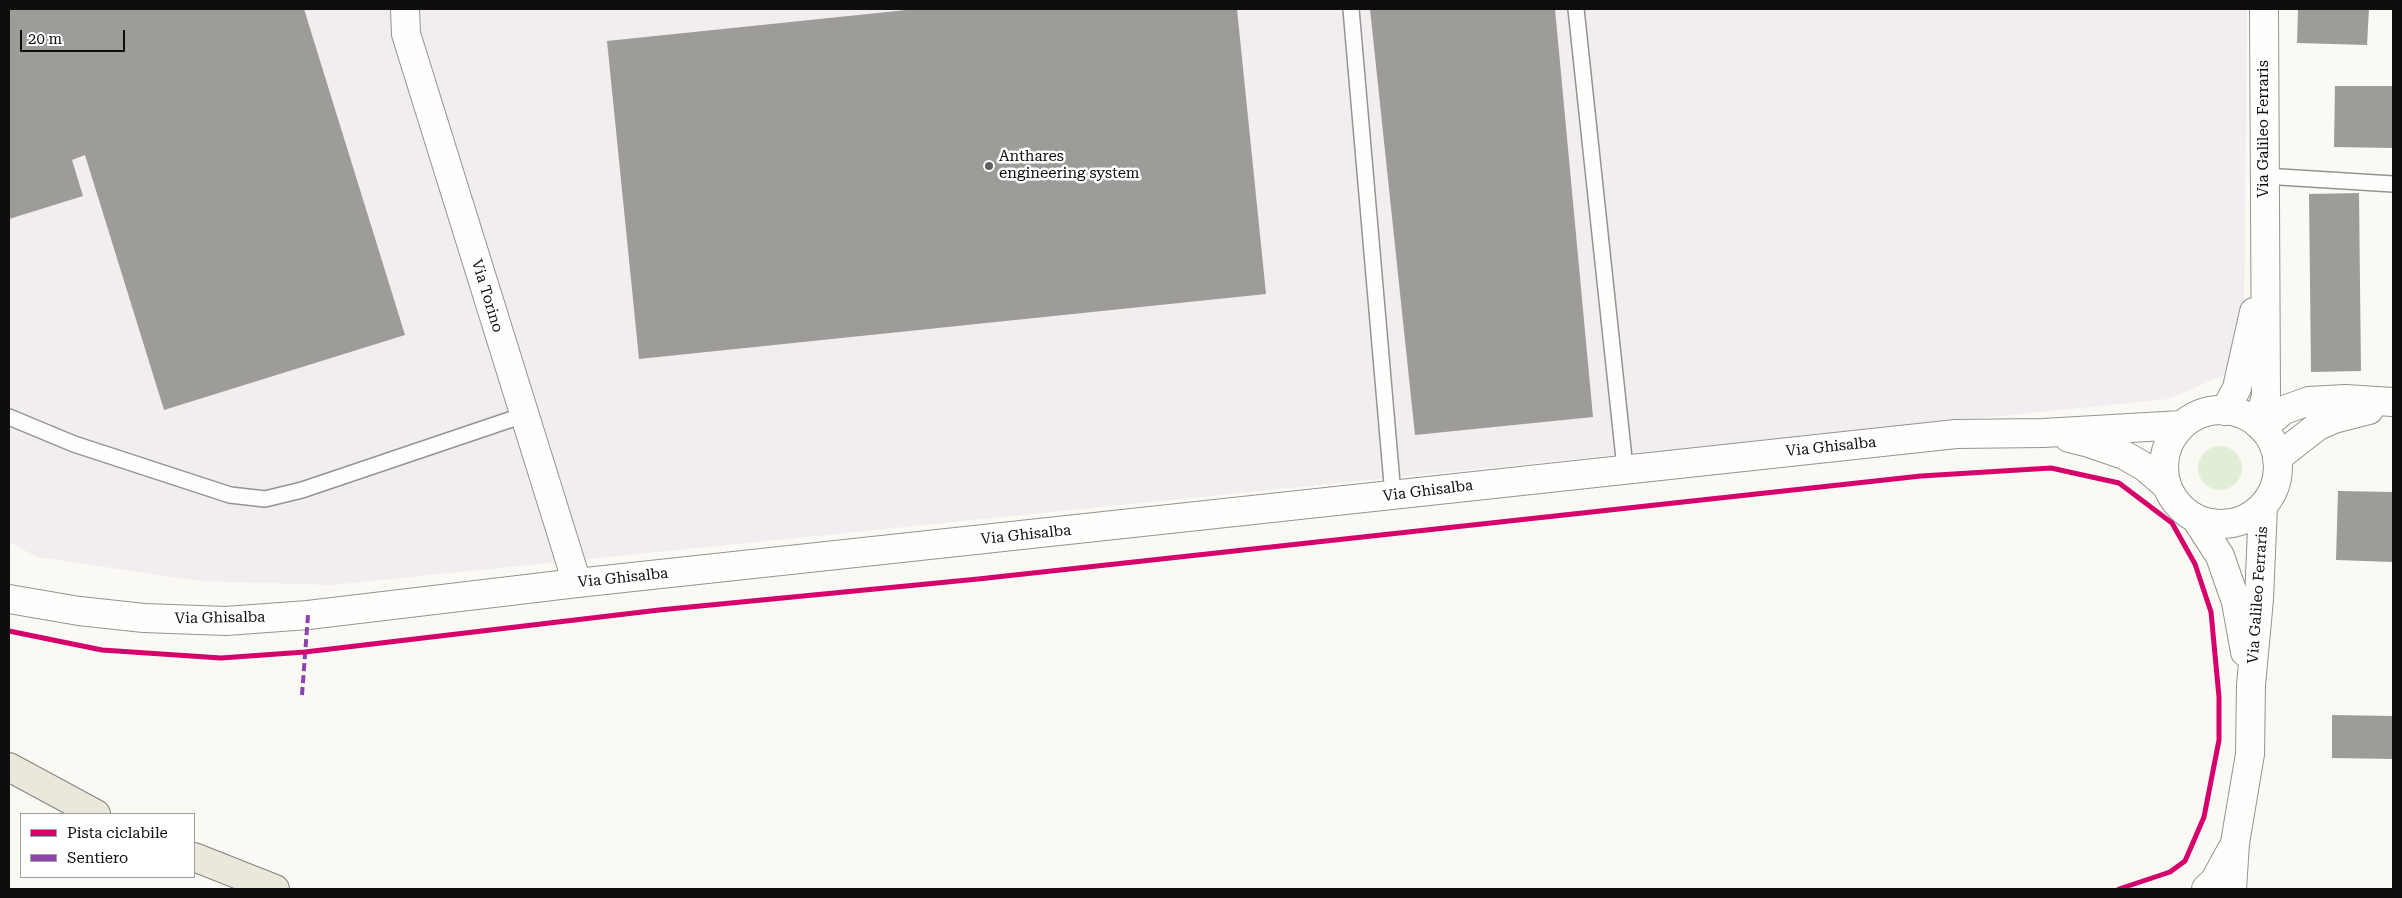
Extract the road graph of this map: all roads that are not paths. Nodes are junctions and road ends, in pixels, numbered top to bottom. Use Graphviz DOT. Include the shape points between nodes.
graph roads {
  1 [pos="405,9"];
  2 [pos="1351,9"];
  3 [pos="1576,9"];
  4 [pos="2264,9"];
  5 [pos="2264,176"];
  6 [pos="2393,184"];
  7 [pos="2266,249"];
  8 [pos="2393,404"];
  9 [pos="2225,411"];
  10 [pos="524,415"];
  11 [pos="9,417"];
  12 [pos="2182,426"];
  13 [pos="2260,426"];
  14 [pos="2043,433"];
  15 [pos="2277,458"];
  16 [pos="1625,468"];
  17 [pos="2166,485"];
  18 [pos="1393,495"];
  19 [pos="2263,506"];
  20 [pos="2196,520"];
  21 [pos="577,582"];
  22 [pos="9,599"];
  23 [pos="2251,685"];
  24 [pos="9,766"];
  25 [pos="94,813"];
  26 [pos="2235,843"];
  27 [pos="195,856"];
  28 [pos="275,889"];
  29 [pos="2206,889"];
  30 [pos="2232,889"];
  1 -- 10 [label="street, Via Torino" via="406,34"];
  2 -- 18 [label="lane"];
  3 -- 16 [label="lane"];
  4 -- 5 [label="street, Via Galileo Ferraris"];
  5 -- 6 [label="lane"];
  5 -- 7 [label="street, Via Galileo Ferraris"];
  7 -- 9 [label="street, Via Galileo Ferraris" via="2247,347 2236,388"];
  7 -- 13 [label="street, Via Galileo Ferraris" via="2266,396"];
  8 -- 13 [label="street" via="2346,399 2309,401 2284,410"];
  8 -- 15 [label="street" via="2356,412 2318,426"];
  9 -- 12 [label="street" via="2195,416"];
  9 -- 13 [label="street" via="2248,417"];
  10 -- 11 [label="lane" via="302,490 265,499 230,495 74,444"];
  10 -- 21 [label="street, Via Torino"];
  12 -- 14 [label="street, Via Ghisalba"];
  12 -- 17 [label="street" via="2167,447"];
  13 -- 15 [label="street" via="2269,437"];
  14 -- 16 [label="street, Via Ghisalba" via="1956,434"];
  14 -- 17 [label="street, Via Ghisalba" via="2089,442 2124,455 2146,467"];
  15 -- 19 [label="street" via="2277,475"];
  16 -- 18 [label="street, Via Ghisalba"];
  17 -- 20 [label="street" via="2173,500"];
  18 -- 21 [label="street, Via Ghisalba"];
  19 -- 20 [label="street" via="2249,517 2232,523"];
  19 -- 23 [label="street, Via Galileo Ferraris"];
  20 -- 23 [label="street, Via Galileo Ferraris" via="2220,556 2236,602"];
  21 -- 22 [label="street, Via Ghisalba" via="308,615 226,621 144,618"];
  23 -- 26 [label="street, Via Galileo Ferraris" via="2250,754"];
  24 -- 25 [label="main road"];
  26 -- 29 [label="street, Via Galileo Ferraris"];
  26 -- 30 [label="street, Via Galileo Ferraris"];
  27 -- 28 [label="main road"];
}
